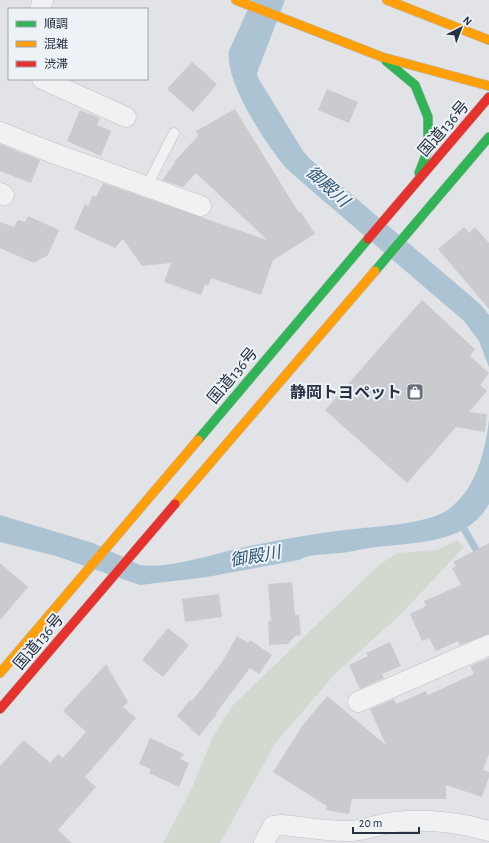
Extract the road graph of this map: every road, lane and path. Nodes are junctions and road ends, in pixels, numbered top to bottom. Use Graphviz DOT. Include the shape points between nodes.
graph roads {
  1 [pos="236,0"];
  2 [pos="387,0"];
  3 [pos="489,40"];
  4 [pos="382,57"];
  5 [pos="44,80"];
  6 [pos="489,86"];
  7 [pos="489,97"];
  8 [pos="126,117"];
  9 [pos="466,125"];
  10 [pos="0,132"];
  11 [pos="174,133"];
  12 [pos="489,134"];
  13 [pos="489,137"];
  14 [pos="415,183"];
  15 [pos="147,186"];
  16 [pos="201,206"];
  17 [pos="489,645"];
  18 [pos="0,673"];
  19 [pos="358,702"];
  20 [pos="0,709"];
  21 [pos="489,831"];
  22 [pos="264,843"];
  1 -- 4 [label="highway"];
  2 -- 3 [label="highway"];
  4 -- 6 [label="highway"];
  4 -- 14 [label="highway" via="415,85 428,117 428,150"];
  5 -- 8 [label="street"];
  7 -- 9 [label="highway, 国道136号"];
  9 -- 12 [label="street"];
  9 -- 14 [label="highway, 国道136号"];
  10 -- 15 [label="street"];
  11 -- 15 [label="lane"];
  13 -- 20 [label="highway, 国道136号"];
  14 -- 18 [label="highway, 国道136号"];
  15 -- 16 [label="street"];
  17 -- 19 [label="street"];
  21 -- 22 [label="street" via="466,824 435,821 395,822 353,831 282,824 273,826"];
}
